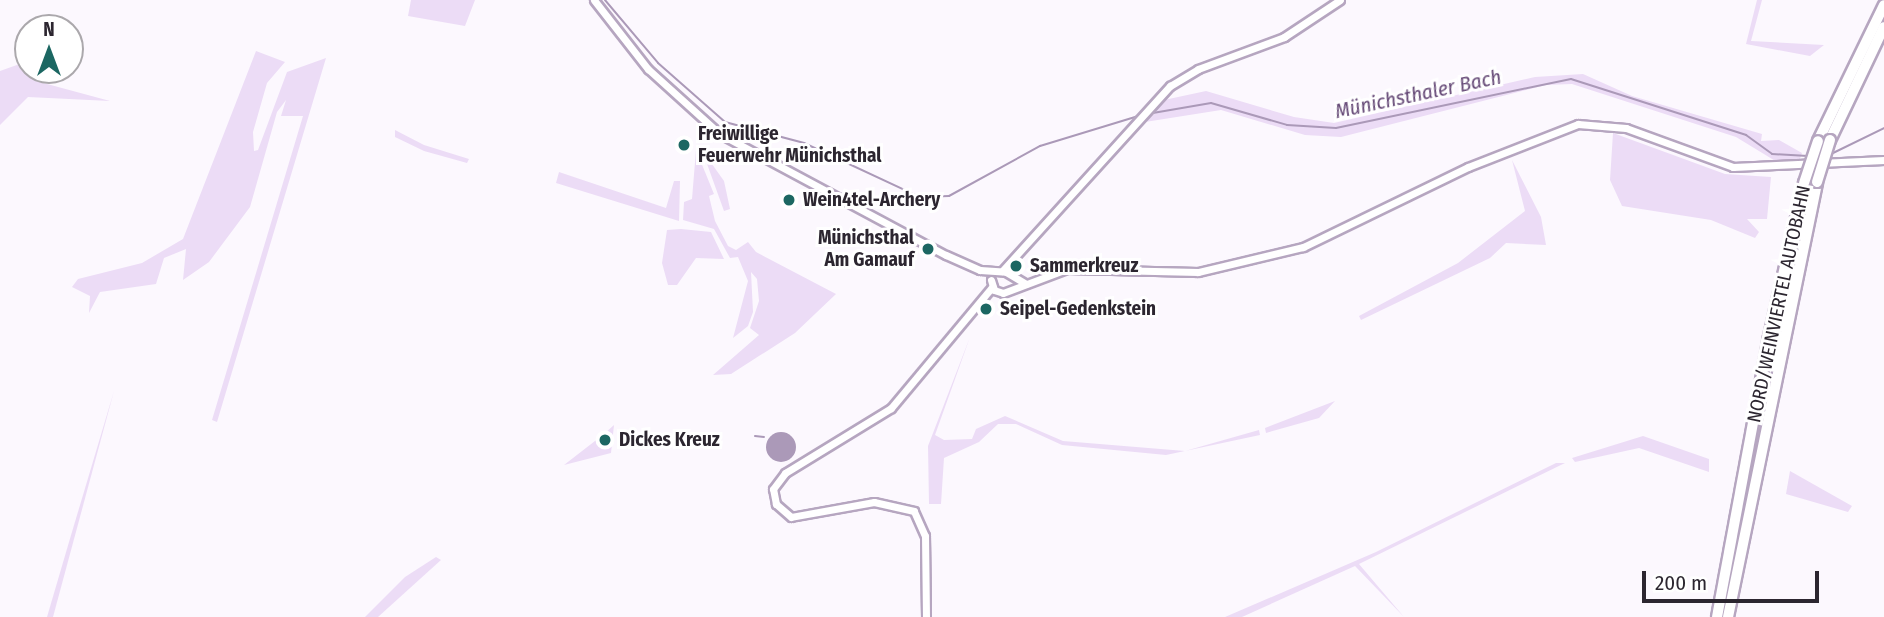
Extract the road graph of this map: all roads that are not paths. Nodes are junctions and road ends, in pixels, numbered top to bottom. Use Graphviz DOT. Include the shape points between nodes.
graph roads {
  1 [pos="594,0"];
  2 [pos="1340,0"];
  3 [pos="1884,5"];
  4 [pos="1884,27"];
  5 [pos="1884,160"];
  6 [pos="1015,257"];
  7 [pos="980,270"];
  8 [pos="999,271"];
  9 [pos="1012,278"];
  10 [pos="1034,282"];
  11 [pos="991,283"];
  12 [pos="1004,292"];
  13 [pos="982,301"];
  14 [pos="926,617"];
  15 [pos="1717,617"];
  16 [pos="1728,617"];
  1 -- 7 [label="street" via="642,62 706,125 782,171"];
  2 -- 6 [label="street" via="1284,37 1188,74 1143,111"];
  3 -- 15 [label="highway, NORD/WEINVIERTEL AUTOBAHN, bridge" via="1818,141 1804,183 1768,341"];
  4 -- 16 [label="highway, NORD/WEINVIERTEL AUTOBAHN, bridge" via="1830,140 1817,181"];
  5 -- 10 [label="street" via="1733,167 1626,128 1578,124 1488,158 1303,247 1209,270 1067,269"];
  6 -- 8 [label="street"];
  6 -- 9 [label="street"];
  7 -- 8 [label="street"];
  7 -- 11 [label="street"];
  8 -- 9 [label="street"];
  8 -- 11 [label="street"];
  9 -- 10 [label="street"];
  9 -- 12 [label="street"];
  10 -- 12 [label="street"];
  11 -- 12 [label="street"];
  11 -- 13 [label="street"];
  12 -- 13 [label="street"];
  13 -- 14 [label="street" via="891,408 785,473 773,489 776,504 792,517 874,502 914,511 925,536"];
}
